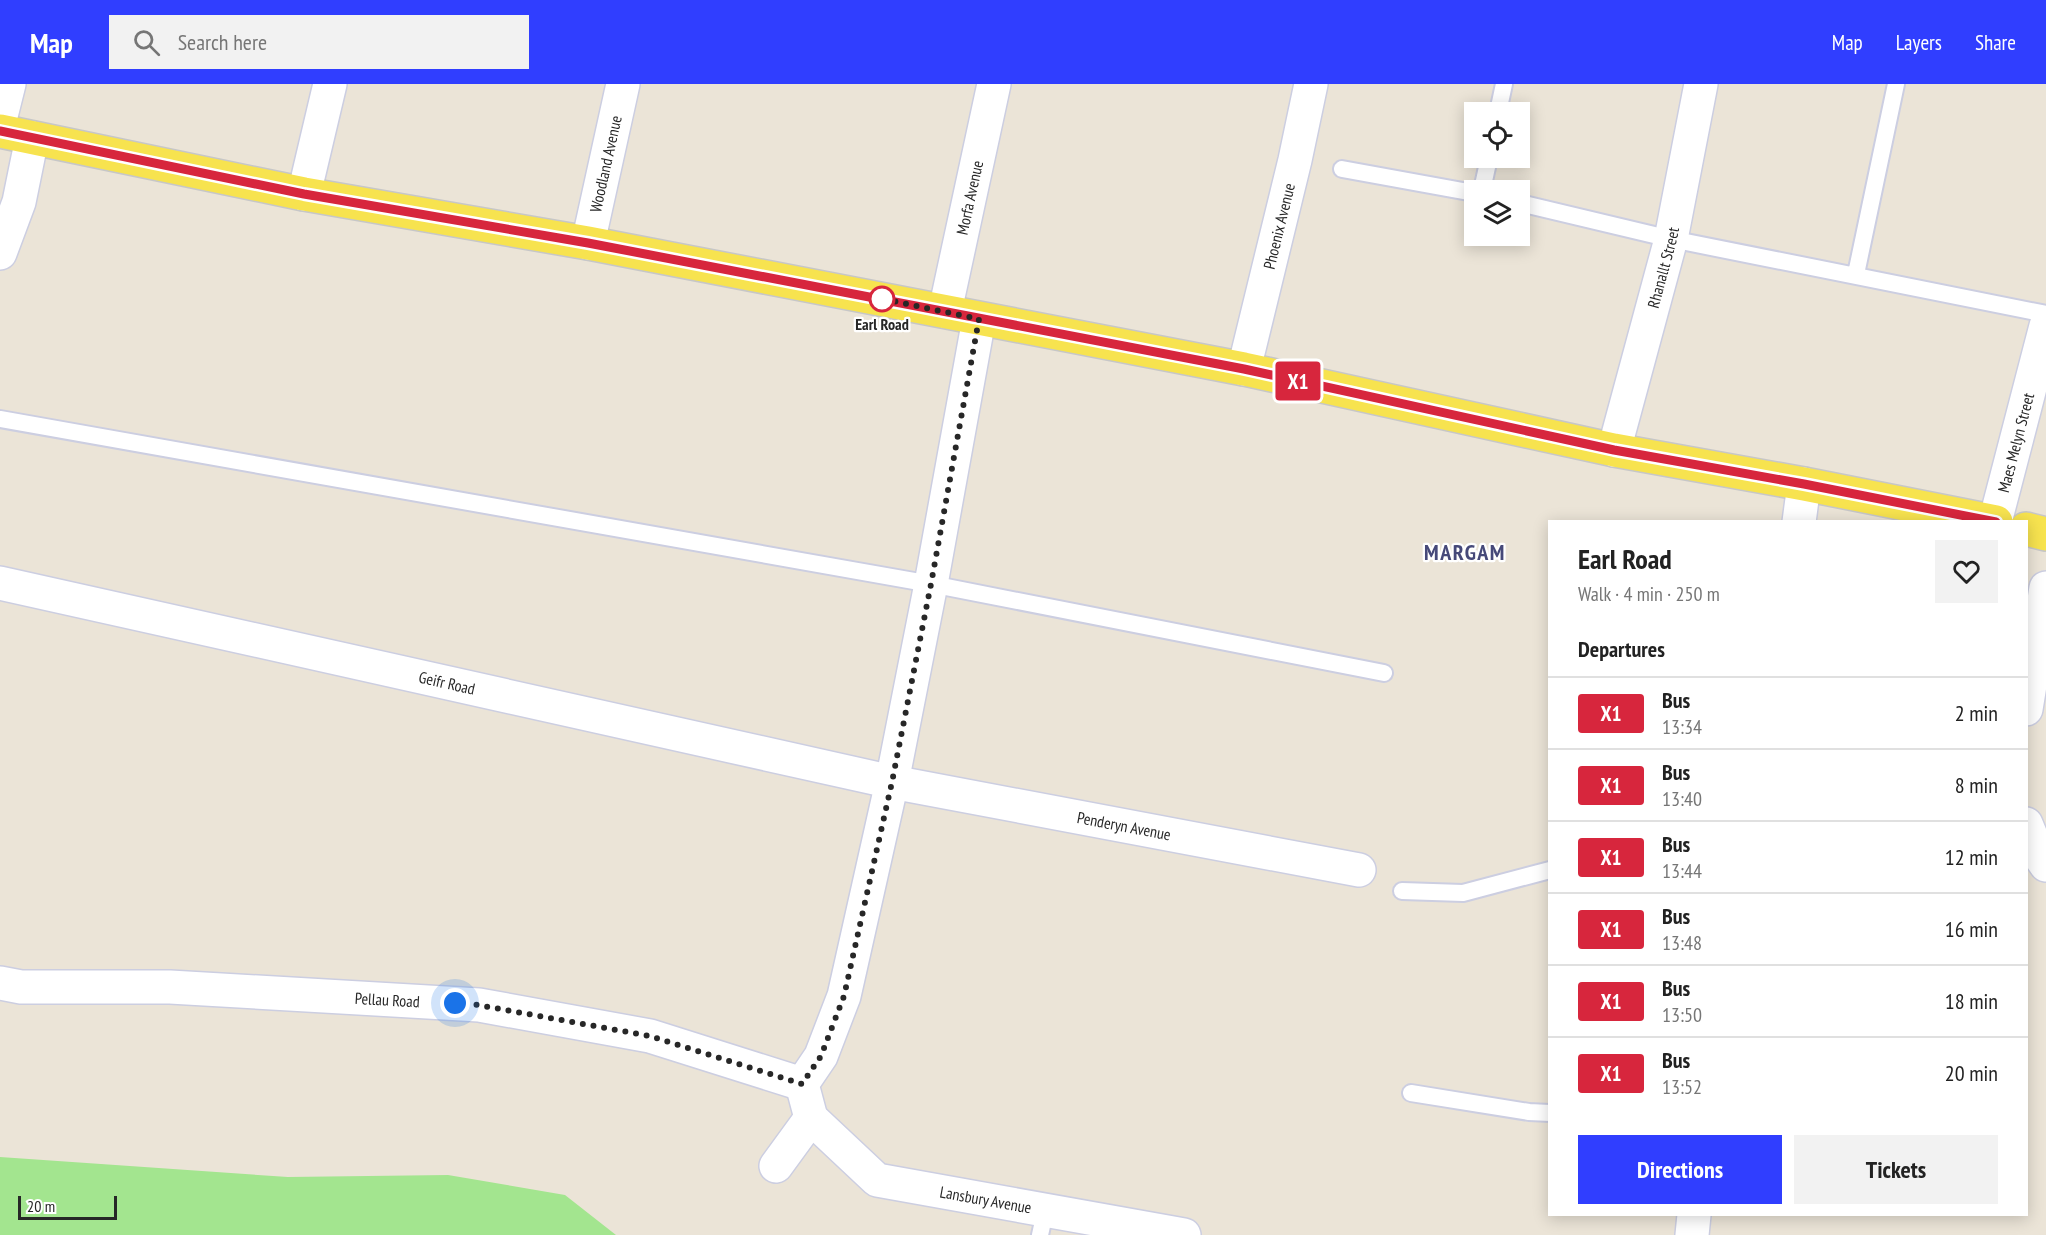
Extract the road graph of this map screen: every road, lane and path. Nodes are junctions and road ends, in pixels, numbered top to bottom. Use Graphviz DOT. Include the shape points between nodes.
graph roads {
  1 [pos="9,84"];
  2 [pos="330,84"];
  3 [pos="623,84"];
  4 [pos="994,84"];
  5 [pos="1311,84"];
  6 [pos="1504,84"];
  7 [pos="1701,84"];
  8 [pos="1896,84"];
  9 [pos="1500,102"];
  10 [pos="0,120"];
  11 [pos="0,131"];
  12 [pos="32,138"];
  13 [pos="1342,169"];
  14 [pos="1464,191"];
  15 [pos="304,194"];
  16 [pos="1530,205"];
  17 [pos="1671,238"];
  18 [pos="588,243"];
  19 [pos="0,253"];
  20 [pos="1856,274"];
  21 [pos="945,311"];
  22 [pos="2046,314"];
  23 [pos="979,319"];
  24 [pos="2046,326"];
  25 [pos="1244,369"];
  26 [pos="0,419"];
  27 [pos="1614,450"];
  28 [pos="1804,484"];
  29 [pos="1799,520"];
  30 [pos="1985,520"];
  31 [pos="1996,520"];
  32 [pos="2028,530"];
  33 [pos="2046,534"];
  34 [pos="0,583"];
  35 [pos="931,584"];
  36 [pos="2046,588"];
  37 [pos="1384,673"];
  38 [pos="2028,696"];
  39 [pos="892,782"];
  40 [pos="2028,829"];
  41 [pos="2046,865"];
  42 [pos="1359,870"];
  43 [pos="1548,871"];
  44 [pos="1402,891"];
  45 [pos="0,983"];
  46 [pos="802,1084"];
  47 [pos="1411,1093"];
  48 [pos="1548,1113"];
  49 [pos="811,1118"];
  50 [pos="776,1166"];
  51 [pos="1694,1216"];
  52 [pos="1042,1223"];
  53 [pos="1184,1235"];
  54 [pos="1692,1235"];
  1 -- 10 [label="street"];
  2 -- 15 [label="street"];
  3 -- 18 [label="street, Woodland Avenue"];
  4 -- 21 [label="street, Morfa Avenue"];
  5 -- 25 [label="street, Phoenix Avenue"];
  6 -- 9 [label="lane"];
  7 -- 17 [label="street, Rhanallt Street"];
  8 -- 20 [label="lane"];
  11 -- 12 [label="main road"];
  12 -- 15 [label="main road"];
  12 -- 19 [label="street" via="19,202"];
  13 -- 14 [label="lane"];
  15 -- 18 [label="main road"];
  16 -- 17 [label="lane"];
  17 -- 20 [label="lane"];
  17 -- 27 [label="street, Rhanallt Street"];
  18 -- 21 [label="main road"];
  20 -- 22 [label="lane"];
  21 -- 23 [label="main road"];
  23 -- 25 [label="main road"];
  23 -- 35 [label="street"];
  24 -- 31 [label="street, Maes Melyn Street"];
  25 -- 27 [label="main road"];
  26 -- 35 [label="lane"];
  27 -- 28 [label="main road"];
  28 -- 29 [label="street"];
  28 -- 30 [label="main road"];
  32 -- 33 [label="main road"];
  34 -- 39 [label="street, Geifr Road"];
  35 -- 37 [label="lane"];
  35 -- 39 [label="street"];
  36 -- 38 [label="street"];
  39 -- 42 [label="street, Penderyn Avenue"];
  39 -- 46 [label="street" via="844,996 821,1056"];
  40 -- 41 [label="street"];
  43 -- 44 [label="lane" via="1463,893"];
  45 -- 46 [label="street, Pellau Road" via="21,987 170,987 478,1005 650,1036"];
  46 -- 49 [label="street"];
  47 -- 48 [label="lane"];
  49 -- 50 [label="street"];
  49 -- 52 [label="street, Lansbury Avenue" via="877,1180"];
  51 -- 54 [label="street"];
  52 -- 53 [label="street, Lansbury Avenue"];
}
